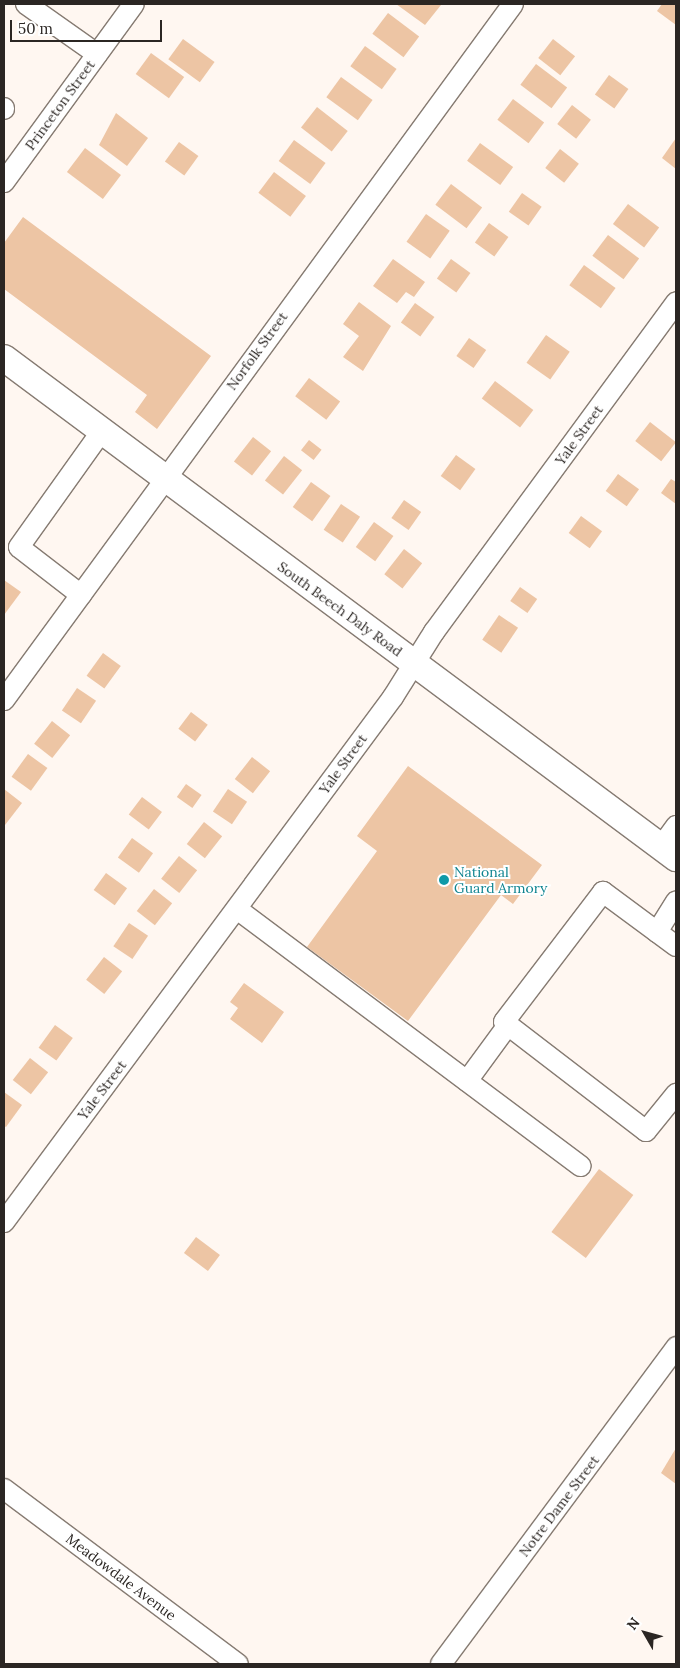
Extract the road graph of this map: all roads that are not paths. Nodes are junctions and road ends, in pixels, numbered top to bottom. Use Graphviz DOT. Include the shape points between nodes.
graph roads {
  1 [pos="26,4"];
  2 [pos="134,4"];
  3 [pos="513,4"];
  4 [pos="97,54"];
  5 [pos="7,169"];
  6 [pos="676,302"];
  7 [pos="4,358"];
  8 [pos="101,432"];
  9 [pos="165,480"];
  10 [pos="82,595"];
  11 [pos="414,664"];
  12 [pos="4,700"];
  13 [pos="676,826"];
  14 [pos="668,853"];
  15 [pos="676,902"];
  16 [pos="237,909"];
  17 [pos="657,932"];
  18 [pos="676,946"];
  19 [pos="508,1026"];
  20 [pos="466,1081"];
  21 [pos="676,1094"];
  22 [pos="580,1166"];
  23 [pos="4,1222"];
  24 [pos="676,1347"];
  25 [pos="4,1489"];
  26 [pos="238,1664"];
  27 [pos="441,1664"];
  1 -- 4 [label="street"];
  2 -- 4 [label="street, Princeton Street"];
  3 -- 9 [label="street, Norfolk Street"];
  4 -- 5 [label="street, Princeton Street"];
  6 -- 11 [label="street, Yale Street"];
  7 -- 8 [label="main road, South Beech Daly Road"];
  8 -- 9 [label="main road, South Beech Daly Road"];
  8 -- 10 [label="street" via="19,547"];
  9 -- 10 [label="street, Norfolk Street"];
  9 -- 11 [label="main road, South Beech Daly Road"];
  10 -- 12 [label="street, Norfolk Street"];
  11 -- 14 [label="main road, South Beech Daly Road"];
  11 -- 16 [label="street, Yale Street"];
  13 -- 14 [label="street"];
  15 -- 17 [label="street"];
  16 -- 20 [label="street"];
  16 -- 23 [label="street, Yale Street"];
  17 -- 18 [label="street"];
  17 -- 19 [label="street" via="603,892 504,1022"];
  19 -- 20 [label="street"];
  19 -- 21 [label="street" via="646,1131"];
  20 -- 22 [label="street"];
  24 -- 27 [label="street, Notre Dame Street"];
  25 -- 26 [label="street, Meadowdale Avenue"];
}
